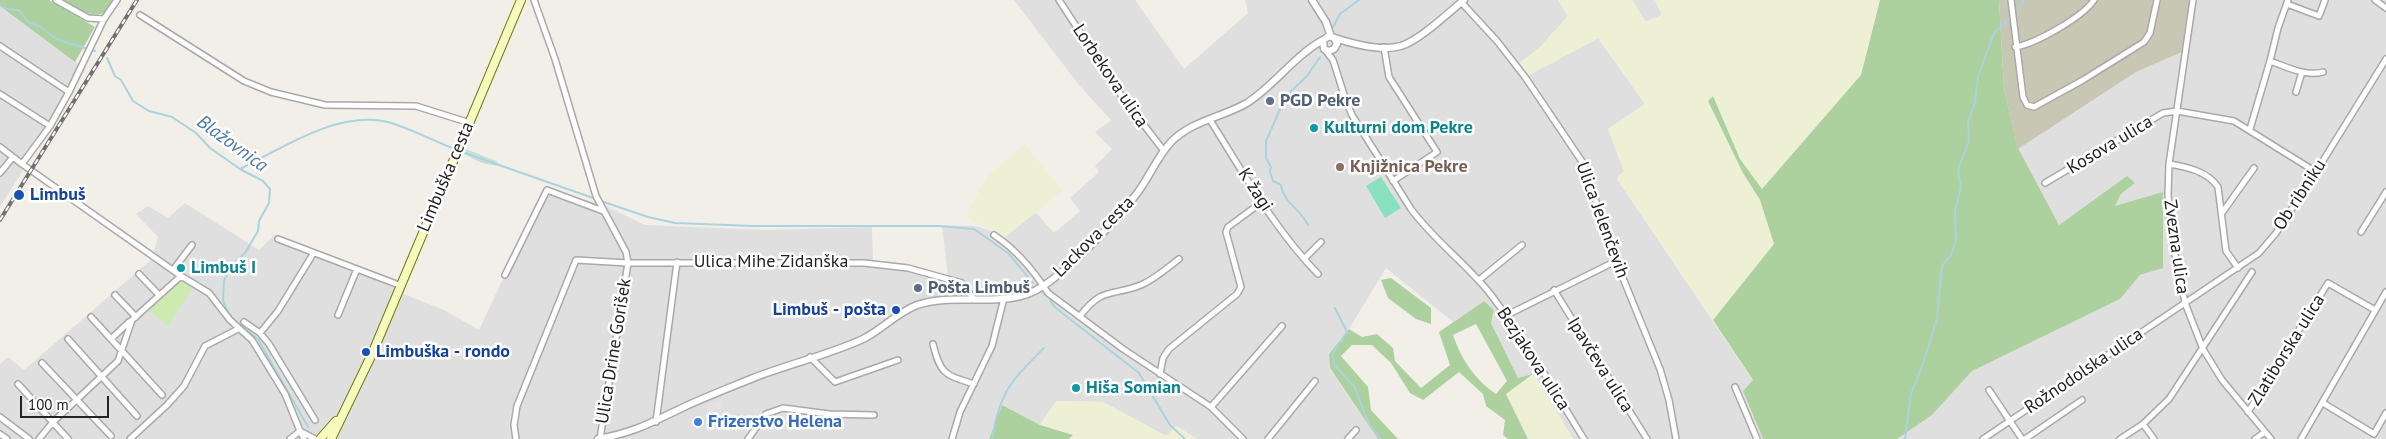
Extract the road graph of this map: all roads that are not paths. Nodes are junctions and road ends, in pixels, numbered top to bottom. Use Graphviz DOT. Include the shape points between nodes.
graph roads {
  1 [pos="56,0"];
  2 [pos="117,0"];
  3 [pos="521,0"];
  4 [pos="534,0"];
  5 [pos="1059,0"];
  6 [pos="1312,0"];
  7 [pos="2011,0"];
  8 [pos="2094,0"];
  9 [pos="2157,0"];
  10 [pos="2192,0"];
  11 [pos="2325,0"];
  12 [pos="2375,0"];
  13 [pos="1463,1"];
  14 [pos="2288,2"];
  15 [pos="2386,8"];
  16 [pos="140,16"];
  17 [pos="104,19"];
  18 [pos="1324,20"];
  19 [pos="1333,38"];
  20 [pos="1323,39"];
  21 [pos="1349,42"];
  22 [pos="0,46"];
  23 [pos="1384,47"];
  24 [pos="2016,47"];
  25 [pos="1335,48"];
  26 [pos="1325,50"];
  27 [pos="2386,59"];
  28 [pos="1333,60"];
  29 [pos="2270,61"];
  30 [pos="1291,65"];
  31 [pos="2302,72"];
  32 [pos="2323,72"];
  33 [pos="70,92"];
  34 [pos="2296,92"];
  35 [pos="0,94"];
  36 [pos="2177,111"];
  37 [pos="1210,120"];
  38 [pos="470,123"];
  39 [pos="50,126"];
  40 [pos="2250,130"];
  41 [pos="0,147"];
  42 [pos="1164,151"];
  43 [pos="13,157"];
  44 [pos="22,164"];
  45 [pos="2170,164"];
  46 [pos="2254,168"];
  47 [pos="2316,172"];
  48 [pos="0,173"];
  49 [pos="1393,181"];
  50 [pos="2045,183"];
  51 [pos="2386,192"];
  52 [pos="1262,202"];
  53 [pos="603,211"];
  54 [pos="2222,214"];
  55 [pos="2361,232"];
  56 [pos="994,235"];
  57 [pos="278,239"];
  58 [pos="1321,242"];
  59 [pos="192,245"];
  60 [pos="1522,245"];
  61 [pos="313,254"];
  62 [pos="1179,259"];
  63 [pos="1304,259"];
  64 [pos="1616,261"];
  65 [pos="677,262"];
  66 [pos="628,263"];
  67 [pos="2238,268"];
  68 [pos="357,269"];
  69 [pos="173,270"];
  70 [pos="2252,272"];
  71 [pos="140,274"];
  72 [pos="1318,274"];
  73 [pos="505,275"];
  74 [pos="181,276"];
  75 [pos="1479,280"];
  76 [pos="400,285"];
  77 [pos="1044,286"];
  78 [pos="1554,290"];
  79 [pos="2386,292"];
  80 [pos="115,295"];
  81 [pos="159,295"];
  82 [pos="973,298"];
  83 [pos="1004,298"];
  84 [pos="2185,303"];
  85 [pos="2375,310"];
  86 [pos="338,315"];
  87 [pos="1507,315"];
  88 [pos="1080,316"];
  89 [pos="91,317"];
  90 [pos="134,318"];
  91 [pos="244,322"];
  92 [pos="1282,326"];
  93 [pos="238,329"];
  94 [pos="260,334"];
  95 [pos="68,338"];
  96 [pos="111,339"];
  97 [pos="932,344"];
  98 [pos="2203,349"];
  99 [pos="122,351"];
  100 [pos="810,357"];
  101 [pos="898,360"];
  102 [pos="42,363"];
  103 [pos="283,370"];
  104 [pos="275,373"];
  105 [pos="1160,374"];
  106 [pos="100,378"];
  107 [pos="1315,381"];
  108 [pos="18,384"];
  109 [pos="974,384"];
  110 [pos="1735,387"];
  111 [pos="1989,390"];
  112 [pos="162,394"];
  113 [pos="77,400"];
  114 [pos="2082,400"];
  115 [pos="348,403"];
  116 [pos="2323,403"];
  117 [pos="1212,408"];
  118 [pos="2248,412"];
  119 [pos="2386,413"];
  120 [pos="874,415"];
  121 [pos="137,416"];
  122 [pos="0,417"];
  123 [pos="315,420"];
  124 [pos="2010,421"];
  125 [pos="53,422"];
  126 [pos="656,422"];
  127 [pos="2143,424"];
  128 [pos="1356,430"];
  129 [pos="300,431"];
  130 [pos="2265,432"];
  131 [pos="0,434"];
  132 [pos="111,436"];
  133 [pos="615,438"];
  134 [pos="7,439"];
  135 [pos="29,439"];
  136 [pos="39,439"];
  137 [pos="68,439"];
  138 [pos="130,439"];
  139 [pos="290,439"];
  140 [pos="304,439"];
  141 [pos="315,439"];
  142 [pos="322,439"];
  143 [pos="331,439"];
  144 [pos="516,439"];
  145 [pos="599,439"];
  146 [pos="748,439"];
  147 [pos="952,439"];
  148 [pos="1243,439"];
  149 [pos="1268,439"];
  150 [pos="1348,439"];
  151 [pos="1584,439"];
  152 [pos="1646,439"];
  153 [pos="1676,439"];
  154 [pos="1757,439"];
  155 [pos="1983,439"];
  156 [pos="2024,439"];
  157 [pos="2120,439"];
  158 [pos="2154,439"];
  159 [pos="2255,439"];
  160 [pos="2271,439"];
  161 [pos="2301,439"];
  1 -- 17 [label="street" via="88,18"];
  2 -- 17 [label="street"];
  3 -- 38 [label="main road, Limbuška cesta"];
  4 -- 53 [label="street"];
  5 -- 42 [label="street, Lorbekova ulica" via="1123,98"];
  6 -- 18 [label="street"];
  7 -- 24 [label="street"];
  8 -- 24 [label="street" via="2077,15 2028,45"];
  9 -- 24 [label="street" via="2150,34 2144,42 2034,107 2027,105 2023,97"];
  10 -- 36 [label="street, Zvezna ulica"];
  11 -- 14 [label="street" via="2319,16"];
  12 -- 15 [label="street"];
  13 -- 23 [label="street" via="1411,41 1402,46"];
  13 -- 64 [label="street, Ulica Jelenčevih" via="1525,77 1583,163"];
  14 -- 29 [label="street"];
  16 -- 38 [label="street" via="244,81 271,92 324,105 416,106"];
  17 -- 33 [label="street"];
  18 -- 19 [label="street"];
  18 -- 20 [label="street"];
  19 -- 20 [label="street"];
  19 -- 21 [label="street"];
  19 -- 25 [label="street"];
  20 -- 26 [label="street"];
  20 -- 30 [label="street, Lackova cesta"];
  21 -- 23 [label="street"];
  21 -- 25 [label="street"];
  22 -- 33 [label="street"];
  23 -- 49 [label="street" via="1389,77 1437,152"];
  25 -- 26 [label="street"];
  25 -- 28 [label="street"];
  26 -- 28 [label="street, Bezjakova ulica"];
  26 -- 30 [label="street" via="1312,52"];
  27 -- 47 [label="street, Ob ribniku"];
  28 -- 49 [label="street, Bezjakova ulica" via="1349,108"];
  29 -- 31 [label="street"];
  29 -- 40 [label="street"];
  30 -- 37 [label="street, Lackova cesta" via="1248,102"];
  31 -- 32 [label="street" via="2314,75"];
  31 -- 34 [label="street"];
  33 -- 39 [label="street"];
  35 -- 39 [label="street"];
  36 -- 40 [label="street" via="2234,121"];
  36 -- 45 [label="street, Zvezna ulica"];
  36 -- 50 [label="street, Kosova ulica" via="2163,113"];
  37 -- 42 [label="street, Lackova cesta" via="1173,140"];
  37 -- 52 [label="street, K žagi"];
  38 -- 76 [label="main road, Limbuška cesta"];
  39 -- 44 [label="street"];
  40 -- 47 [label="street"];
  41 -- 43 [label="street"];
  42 -- 77 [label="street, Lackova cesta" via="1131,201"];
  43 -- 44 [label="street"];
  43 -- 48 [label="street"];
  44 -- 69 [label="street"];
  45 -- 54 [label="street" via="2187,167 2213,180 2220,194"];
  45 -- 84 [label="street, Zvezna ulica" via="2171,234"];
  46 -- 54 [label="street"];
  47 -- 67 [label="street, Ob ribniku" via="2268,244"];
  49 -- 75 [label="street, Bezjakova ulica" via="1421,222"];
  51 -- 55 [label="street"];
  52 -- 63 [label="street, K žagi"];
  52 -- 105 [label="street" via="1228,227 1226,232 1240,287 1237,294 1169,349 1163,358"];
  53 -- 66 [label="street" via="626,252"];
  53 -- 73 [label="street" via="547,190"];
  54 -- 67 [label="street" via="2226,251"];
  56 -- 77 [label="street" via="1021,257"];
  57 -- 61 [label="street"];
  58 -- 63 [label="street"];
  59 -- 69 [label="street"];
  60 -- 75 [label="street"];
  61 -- 68 [label="street"];
  61 -- 94 [label="street"];
  62 -- 88 [label="street" via="1149,282 1100,295"];
  63 -- 72 [label="street, K žagi"];
  64 -- 78 [label="street"];
  64 -- 153 [label="street, Ulica Jelenčevih" via="1660,369"];
  65 -- 66 [label="street, Ulica Mihe Zidanška"];
  65 -- 82 [label="street, Ulica Mihe Zidanška" via="864,262 908,268 962,283"];
  65 -- 126 [label="street"];
  66 -- 144 [label="street, Ulica Mihe Zidanška" via="576,260 517,406"];
  66 -- 145 [label="street, Ulica Drine Gorišek"];
  67 -- 84 [label="street, Ob ribniku"];
  68 -- 76 [label="street"];
  68 -- 86 [label="street"];
  69 -- 74 [label="street"];
  70 -- 98 [label="street"];
  71 -- 81 [label="street"];
  74 -- 81 [label="street"];
  74 -- 93 [label="street" via="209,292"];
  75 -- 87 [label="street, Bezjakova ulica"];
  76 -- 115 [label="main road, Limbuška cesta"];
  77 -- 83 [label="street, Lackova cesta"];
  77 -- 88 [label="street" via="1048,293"];
  78 -- 87 [label="street"];
  78 -- 152 [label="street, Ipavčeva ulica"];
  79 -- 85 [label="street"];
  80 -- 90 [label="street"];
  81 -- 90 [label="street"];
  82 -- 83 [label="street, Lackova cesta"];
  82 -- 100 [label="street, Lackova cesta" via="944,298 917,305 863,339"];
  83 -- 109 [label="street" via="992,346"];
  84 -- 98 [label="street, Zvezna ulica"];
  84 -- 124 [label="street, Rožnodolska ulica"];
  85 -- 116 [label="street"];
  85 -- 118 [label="street, Zlatiborska ulica" via="2328,283"];
  87 -- 151 [label="street, Bezjakova ulica"];
  88 -- 105 [label="street"];
  89 -- 96 [label="street"];
  90 -- 96 [label="street"];
  90 -- 99 [label="street" via="124,337"];
  91 -- 94 [label="street"];
  92 -- 117 [label="street"];
  93 -- 104 [label="street" via="252,340"];
  93 -- 138 [label="street" via="205,346 184,386"];
  94 -- 103 [label="street"];
  95 -- 106 [label="street"];
  96 -- 99 [label="street"];
  97 -- 109 [label="street" via="937,363 944,373"];
  98 -- 118 [label="street, Zvezna ulica" via="2222,380"];
  98 -- 127 [label="street" via="2169,399"];
  99 -- 106 [label="street" via="118,361"];
  99 -- 112 [label="street"];
  100 -- 101 [label="street" via="836,382"];
  100 -- 126 [label="street, Lackova cesta" via="685,407"];
  102 -- 113 [label="street"];
  103 -- 104 [label="street"];
  103 -- 123 [label="street"];
  104 -- 129 [label="street"];
  105 -- 117 [label="street"];
  106 -- 113 [label="street"];
  106 -- 121 [label="street"];
  107 -- 149 [label="street"];
  108 -- 125 [label="street"];
  109 -- 147 [label="street" via="960,412"];
  110 -- 154 [label="street"];
  111 -- 124 [label="street"];
  113 -- 125 [label="street"];
  113 -- 132 [label="street"];
  114 -- 156 [label="street"];
  115 -- 142 [label="main road"];
  115 -- 143 [label="main road"];
  116 -- 119 [label="street" via="2374,434"];
  116 -- 161 [label="street"];
  117 -- 148 [label="street"];
  118 -- 130 [label="street, Zvezna ulica"];
  120 -- 146 [label="street" via="784,408 766,414"];
  122 -- 135 [label="street"];
  124 -- 155 [label="street, Rožnodolska ulica"];
  124 -- 156 [label="street"];
  125 -- 136 [label="street"];
  125 -- 137 [label="street"];
  126 -- 133 [label="street, Lackova cesta"];
  127 -- 157 [label="street"];
  127 -- 158 [label="street"];
  128 -- 150 [label="street"];
  129 -- 139 [label="street"];
  129 -- 140 [label="street"];
  129 -- 141 [label="street"];
  130 -- 159 [label="street"];
  130 -- 160 [label="street, Zvezna ulica"];
  131 -- 134 [label="street"];
  133 -- 145 [label="street, Lackova cesta"];
  141 -- 142 [label="main road"];
}
